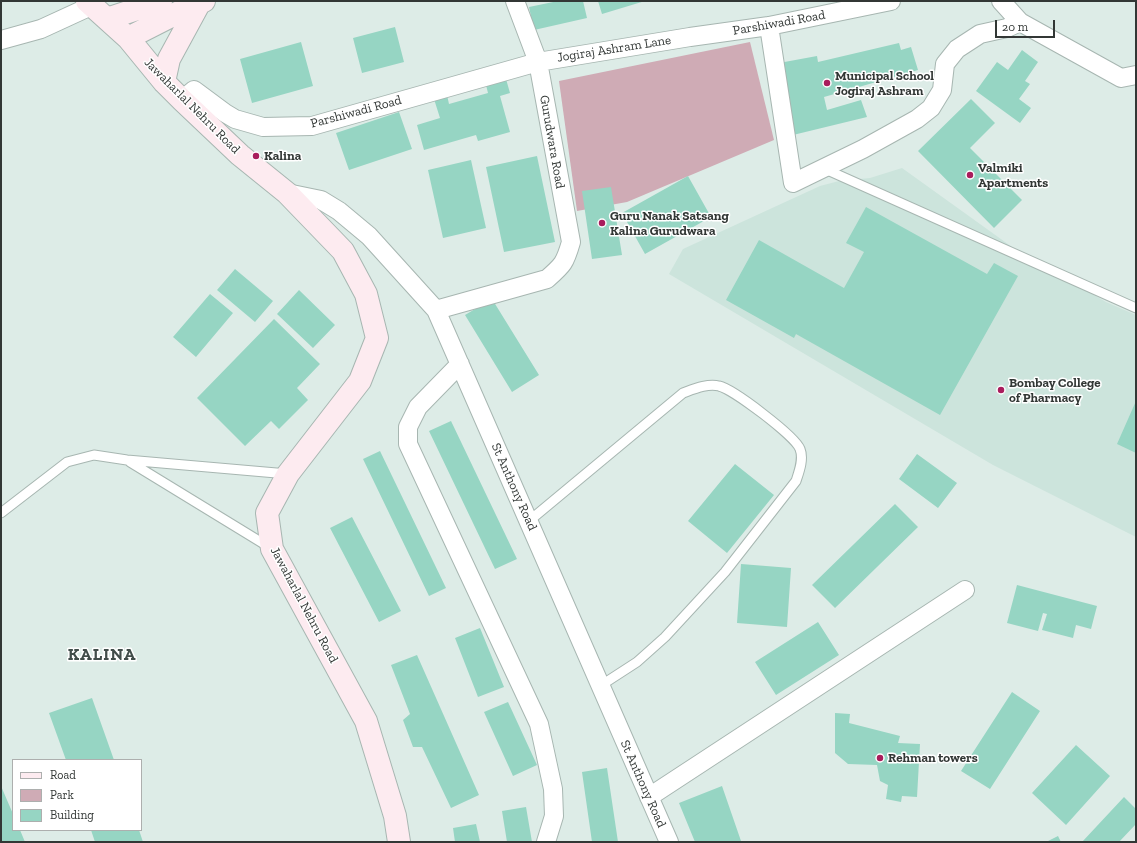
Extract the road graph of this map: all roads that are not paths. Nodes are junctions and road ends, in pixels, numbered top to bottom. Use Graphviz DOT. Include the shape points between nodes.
graph roads {
  1 [pos="161,1"];
  2 [pos="515,1"];
  3 [pos="891,1"];
  4 [pos="1002,1"];
  5 [pos="202,2"];
  6 [pos="95,8"];
  7 [pos="1020,22"];
  8 [pos="769,26"];
  9 [pos="690,37"];
  10 [pos="128,38"];
  11 [pos="1,40"];
  12 [pos="538,62"];
  13 [pos="1136,75"];
  14 [pos="164,82"];
  15 [pos="182,100"];
  16 [pos="825,168"];
  17 [pos="287,193"];
  18 [pos="1136,308"];
  19 [pos="436,310"];
  20 [pos="460,364"];
  21 [pos="127,460"];
  22 [pos="288,474"];
  23 [pos="1,513"];
  24 [pos="529,521"];
  25 [pos="272,549"];
  26 [pos="965,590"];
  27 [pos="600,686"];
  28 [pos="649,797"];
  29 [pos="399,842"];
  30 [pos="546,842"];
  31 [pos="669,842"];
  1 -- 6 [label="main road"];
  2 -- 12 [label="street, Gurudwara Road"];
  3 -- 8 [label="street, Parshiwadi Road"];
  4 -- 7 [label="street"];
  5 -- 10 [label="main road"];
  5 -- 14 [label="main road" via="169,59"];
  6 -- 10 [label="main road, Jawaharlal Nehru Road"];
  6 -- 11 [label="street" via="41,29"];
  7 -- 13 [label="street" via="1121,78"];
  7 -- 16 [label="street" via="1007,28 980,34 957,49 945,64 942,90 931,108 917,119"];
  8 -- 9 [label="street, Parshiwadi Road"];
  8 -- 16 [label="street" via="793,184"];
  9 -- 12 [label="street, Jogiraj Ashram Lane"];
  10 -- 14 [label="main road, Jawaharlal Nehru Road"];
  12 -- 15 [label="street, Parshiwadi Road" via="312,126 263,127 235,119 194,90"];
  12 -- 19 [label="street, Gurudwara Road" via="571,242 566,260 547,279"];
  14 -- 15 [label="main road, Jawaharlal Nehru Road"];
  15 -- 17 [label="main road, Jawaharlal Nehru Road" via="240,155"];
  16 -- 18 [label="lane"];
  17 -- 19 [label="street, St Anthony Road" via="321,200 338,211 369,236"];
  17 -- 22 [label="main road, Jawaharlal Nehru Road" via="343,251 366,294 377,338 360,381"];
  19 -- 20 [label="street, St Anthony Road"];
  20 -- 24 [label="street, St Anthony Road"];
  20 -- 30 [label="street" via="418,408 408,427 408,444 539,724 553,789 554,816"];
  21 -- 22 [label="lane"];
  21 -- 23 [label="lane" via="94,455 67,462"];
  21 -- 25 [label="lane"];
  22 -- 25 [label="main road, Jawaharlal Nehru Road" via="267,513"];
  24 -- 27 [label="street, St Anthony Road"];
  24 -- 27 [label="lane" via="684,392 703,386 718,385 734,392 789,435 800,449 801,465 796,481 725,572 665,637 637,662"];
  25 -- 29 [label="main road, Jawaharlal Nehru Road" via="366,721 395,816"];
  26 -- 28 [label="street"];
  27 -- 28 [label="street, St Anthony Road"];
  28 -- 31 [label="street, St Anthony Road"];
}
